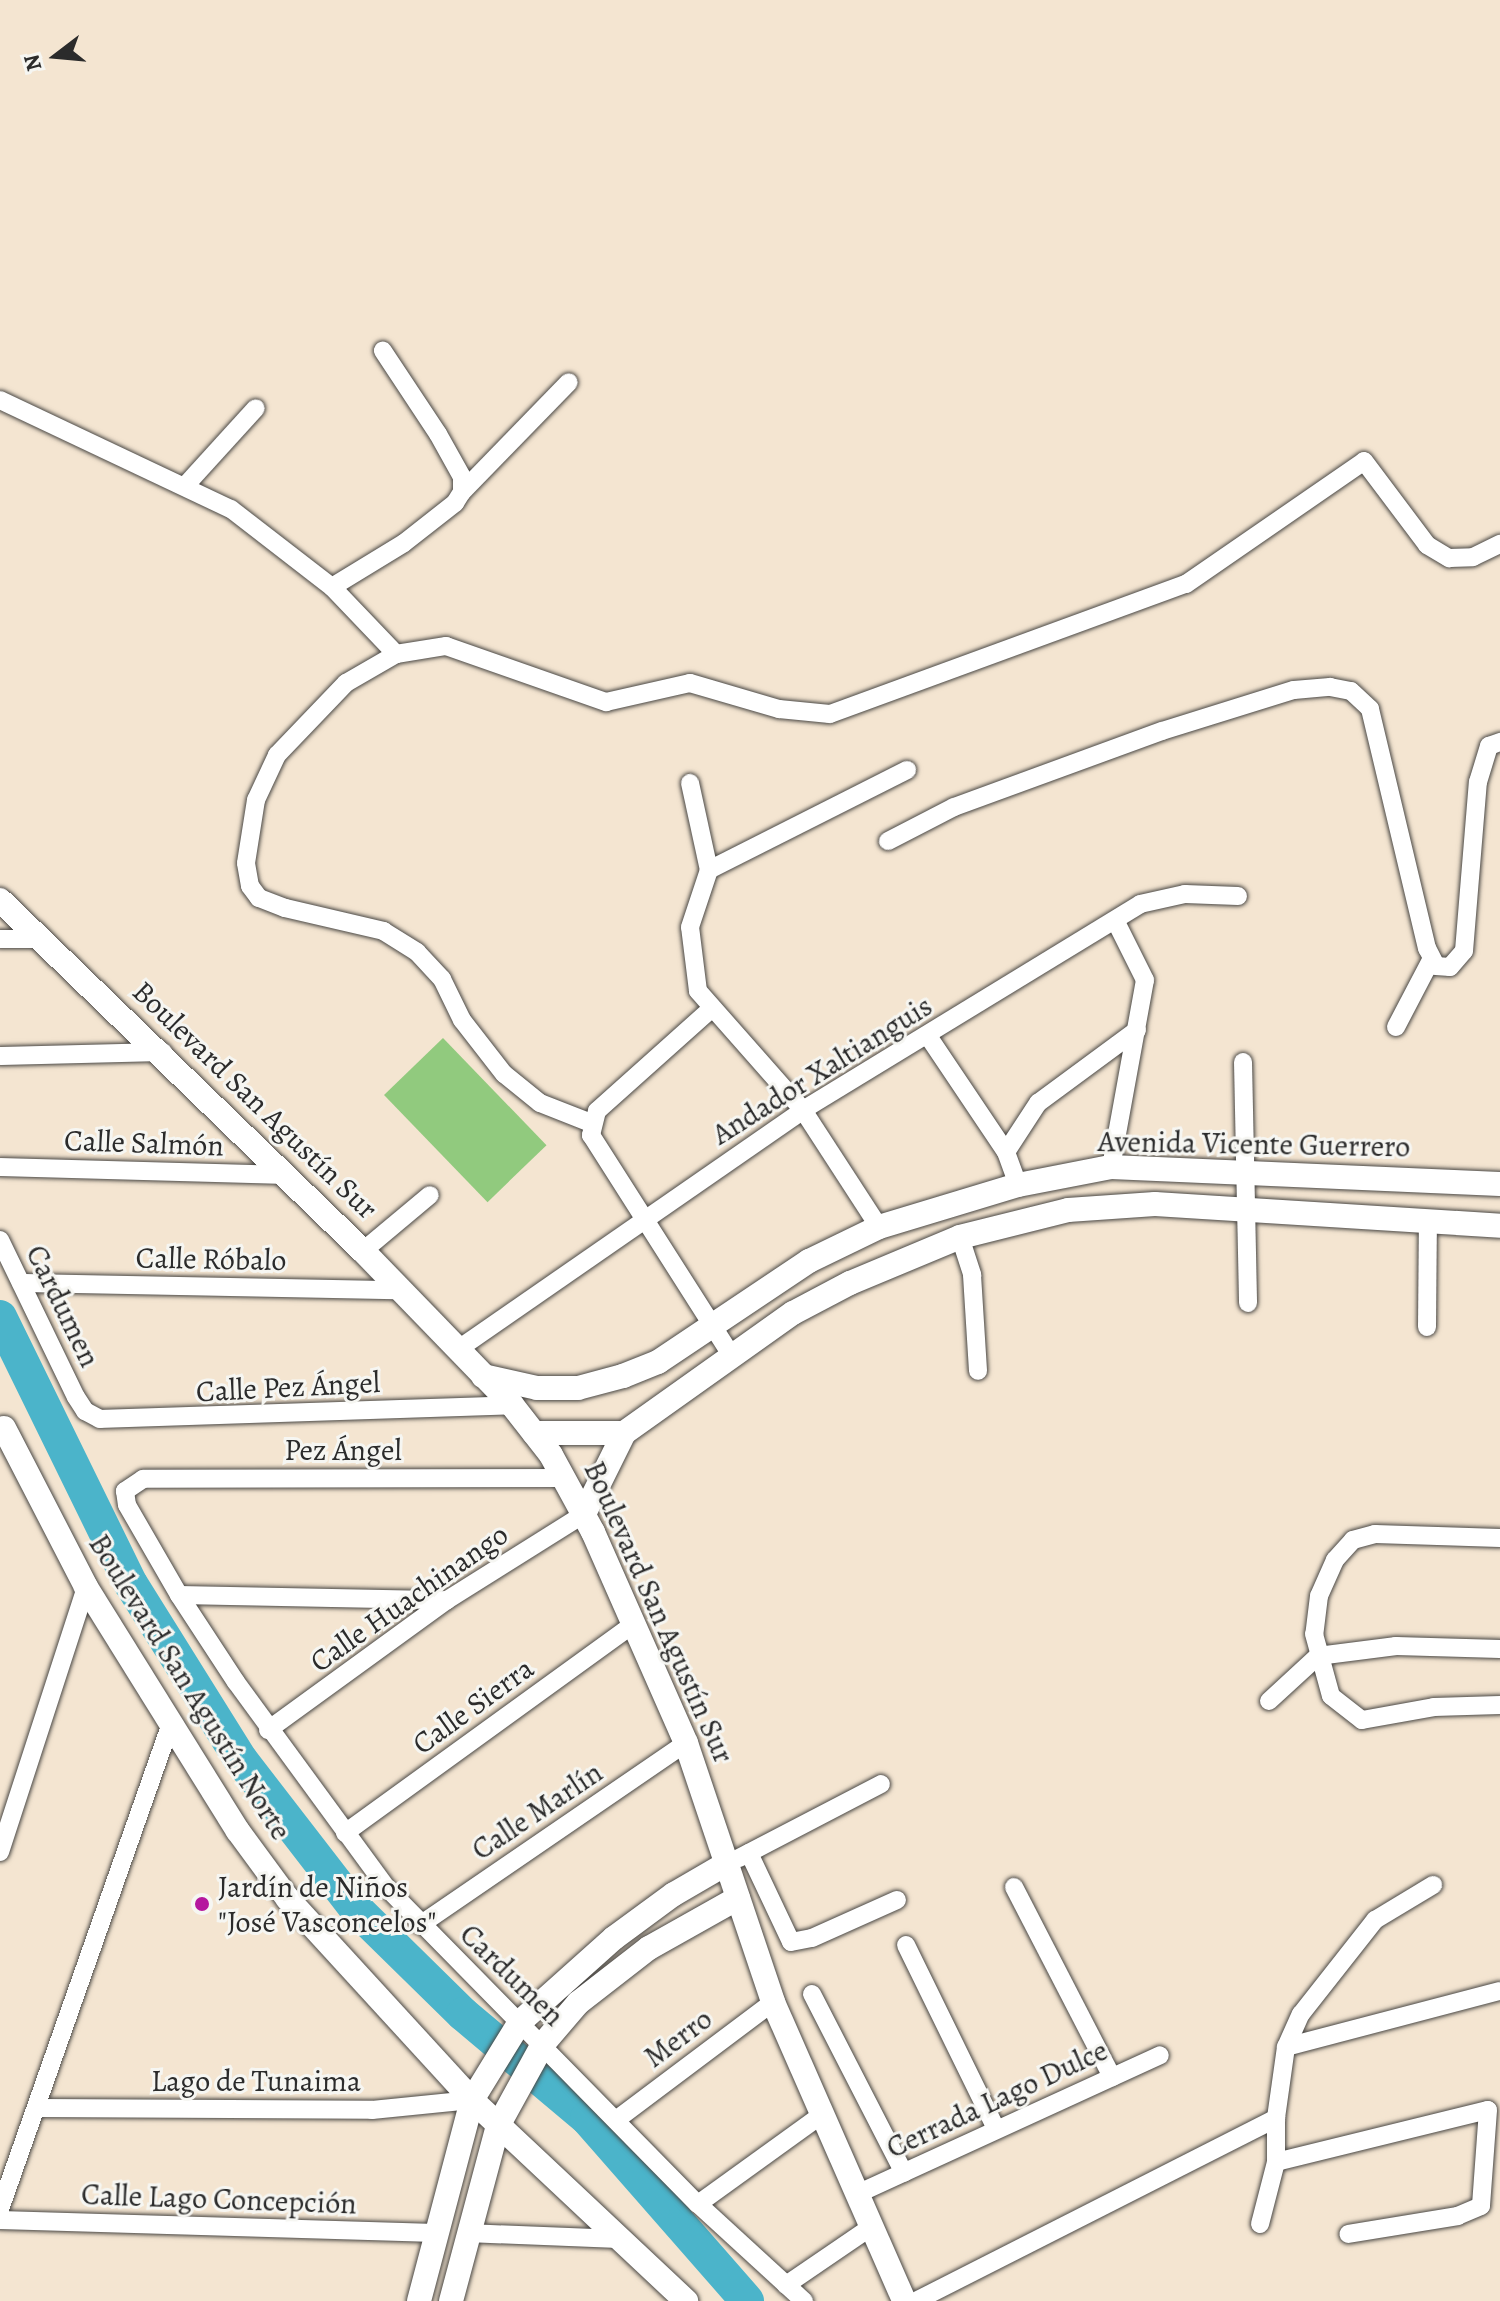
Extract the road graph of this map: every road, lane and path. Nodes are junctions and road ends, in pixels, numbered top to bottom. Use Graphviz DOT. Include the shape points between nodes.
graph roads {
  1 [pos="383,351"];
  2 [pos="569,382"];
  3 [pos="0,400"];
  4 [pos="256,408"];
  5 [pos="185,486"];
  6 [pos="462,492"];
  7 [pos="1500,544"];
  8 [pos="332,587"];
  9 [pos="396,654"];
  10 [pos="1500,742"];
  11 [pos="907,770"];
  12 [pos="690,783"];
  13 [pos="888,841"];
  14 [pos="709,870"];
  15 [pos="1238,896"];
  16 [pos="0,900"];
  17 [pos="1116,922"];
  18 [pos="0,939"];
  19 [pos="42,939"];
  20 [pos="1431,960"];
  21 [pos="711,1009"];
  22 [pos="1396,1027"];
  23 [pos="1137,1030"];
  24 [pos="928,1036"];
  25 [pos="163,1052"];
  26 [pos="0,1056"];
  27 [pos="1243,1062"];
  28 [pos="803,1110"];
  29 [pos="591,1123"];
  30 [pos="1006,1152"];
  31 [pos="0,1167"];
  32 [pos="1111,1167"];
  33 [pos="1243,1170"];
  34 [pos="287,1175"];
  35 [pos="1500,1184"];
  36 [pos="1018,1185"];
  37 [pos="430,1195"];
  38 [pos="1247,1206"];
  39 [pos="644,1219"];
  40 [pos="1428,1219"];
  41 [pos="1500,1226"];
  42 [pos="879,1227"];
  43 [pos="960,1237"];
  44 [pos="0,1240"];
  45 [pos="363,1251"];
  46 [pos="21,1283"];
  47 [pos="401,1290"];
  48 [pos="1248,1303"];
  49 [pos="712,1321"];
  50 [pos="1427,1327"];
  51 [pos="457,1350"];
  52 [pos="731,1355"];
  53 [pos="978,1371"];
  54 [pos="482,1376"];
  55 [pos="76,1397"];
  56 [pos="512,1405"];
  57 [pos="534,1433"];
  58 [pos="624,1433"];
  59 [pos="2,1436"];
  60 [pos="566,1478"];
  61 [pos="125,1491"];
  62 [pos="584,1514"];
  63 [pos="1500,1538"];
  64 [pos="86,1587"];
  65 [pos="179,1595"];
  66 [pos="447,1600"];
  67 [pos="635,1623"];
  68 [pos="1500,1649"];
  69 [pos="1318,1656"];
  70 [pos="1269,1701"];
  71 [pos="1500,1705"];
  72 [pos="170,1726"];
  73 [pos="268,1730"];
  74 [pos="686,1743"];
  75 [pos="881,1784"];
  76 [pos="345,1833"];
  77 [pos="0,1852"];
  78 [pos="739,1858"];
  79 [pos="1433,1885"];
  80 [pos="1014,1887"];
  81 [pos="738,1898"];
  82 [pos="897,1900"];
  83 [pos="420,1925"];
  84 [pos="906,1945"];
  85 [pos="1500,1991"];
  86 [pos="812,1994"];
  87 [pos="773,2002"];
  88 [pos="516,2028"];
  89 [pos="1286,2047"];
  90 [pos="539,2051"];
  91 [pos="1160,2055"];
  92 [pos="1112,2077"];
  93 [pos="472,2100"];
  94 [pos="38,2108"];
  95 [pos="824,2113"];
  96 [pos="1276,2118"];
  97 [pos="616,2120"];
  98 [pos="498,2126"];
  99 [pos="996,2129"];
  100 [pos="1276,2162"];
  101 [pos="904,2173"];
  102 [pos="857,2194"];
  103 [pos="698,2204"];
  104 [pos="0,2209"];
  105 [pos="0,2220"];
  106 [pos="1260,2224"];
  107 [pos="871,2227"];
  108 [pos="436,2233"];
  109 [pos="467,2233"];
  110 [pos="1348,2234"];
  111 [pos="619,2239"];
  112 [pos="786,2285"];
  113 [pos="419,2301"];
  114 [pos="451,2301"];
  115 [pos="686,2301"];
  116 [pos="804,2301"];
  117 [pos="904,2301"];
  118 [pos="916,2301"];
  1 -- 6 [label="street" via="462,477"];
  2 -- 6 [label="street"];
  3 -- 5 [label="street"];
  4 -- 5 [label="street"];
  5 -- 8 [label="street" via="271,535"];
  6 -- 8 [label="street" via="404,543"];
  7 -- 9 [label="street" via="1473,557 1449,558 1427,545 1364,461 1186,584 830,714 779,709 690,683 606,702 446,646"];
  8 -- 9 [label="street"];
  9 -- 29 [label="street" via="346,683 277,755 254,812 246,863 250,886 259,898 384,931 417,952 442,979 462,1020 504,1074 540,1103"];
  10 -- 20 [label="street" via="1489,746 1478,782 1464,951 1450,967"];
  11 -- 14 [label="street"];
  12 -- 14 [label="street"];
  13 -- 20 [label="street" via="954,807 1162,731 1294,690 1351,691 1370,709"];
  14 -- 21 [label="street" via="690,927 692,970"];
  15 -- 17 [label="street, Andador Xaltianguis" via="1165,895 1140,904"];
  16 -- 19 [label="main road, Boulevard San Agustín Sur"];
  17 -- 23 [label="street" via="1145,980"];
  17 -- 24 [label="street, Andador Xaltianguis"];
  18 -- 19 [label="street"];
  19 -- 25 [label="main road, Boulevard San Agustín Sur"];
  20 -- 22 [label="street"];
  21 -- 28 [label="street"];
  21 -- 29 [label="street" via="597,1111"];
  23 -- 30 [label="street" via="1038,1103"];
  23 -- 32 [label="street"];
  24 -- 28 [label="street, Andador Xaltianguis"];
  24 -- 30 [label="street"];
  25 -- 26 [label="street"];
  25 -- 34 [label="main road, Boulevard San Agustín Sur"];
  27 -- 33 [label="street"];
  28 -- 39 [label="street, Andador Xaltianguis"];
  28 -- 42 [label="street"];
  29 -- 39 [label="street" via="596,1149"];
  30 -- 36 [label="street"];
  31 -- 34 [label="street, Calle Salmón"];
  32 -- 33 [label="main road, Avenida Vicente Guerrero"];
  32 -- 36 [label="main road, Avenida Vicente Guerrero"];
  33 -- 35 [label="main road, Avenida Vicente Guerrero"];
  33 -- 38 [label="street"];
  34 -- 45 [label="main road, Boulevard San Agustín Sur"];
  36 -- 42 [label="main road, Avenida Vicente Guerrero"];
  37 -- 45 [label="street"];
  38 -- 40 [label="main road, Avenida Vicente Guerrero"];
  38 -- 43 [label="main road, Avenida Vicente Guerrero" via="1155,1204 1068,1210"];
  38 -- 48 [label="street"];
  39 -- 49 [label="street"];
  39 -- 51 [label="street, Andador Xaltianguis"];
  40 -- 41 [label="main road, Avenida Vicente Guerrero"];
  40 -- 50 [label="street"];
  42 -- 49 [label="main road, Avenida Vicente Guerrero"];
  43 -- 52 [label="main road, Avenida Vicente Guerrero" via="850,1283"];
  43 -- 53 [label="street" via="972,1275"];
  44 -- 46 [label="street, Cardumen"];
  45 -- 47 [label="main road, Boulevard San Agustín Sur"];
  46 -- 47 [label="street, Calle Róbalo"];
  46 -- 55 [label="street, Cardumen"];
  47 -- 51 [label="main road, Boulevard San Agustín Sur"];
  49 -- 52 [label="street"];
  49 -- 54 [label="main road, Avenida Vicente Guerrero" via="658,1362 578,1388 537,1388"];
  51 -- 54 [label="main road, Boulevard San Agustín Sur"];
  52 -- 58 [label="main road, Avenida Vicente Guerrero"];
  54 -- 56 [label="main road, Boulevard San Agustín Sur"];
  55 -- 56 [label="street, Calle Pez Ángel" via="85,1411 100,1419 131,1421"];
  56 -- 57 [label="main road, Boulevard San Agustín Sur"];
  57 -- 58 [label="main road"];
  57 -- 60 [label="main road, Boulevard San Agustín Sur"];
  58 -- 62 [label="main road, Avenida Vicente Guerrero"];
  59 -- 64 [label="main road, Boulevard San Agustín Norte"];
  60 -- 61 [label="street, Pez Ángel" via="143,1479"];
  60 -- 62 [label="main road, Boulevard San Agustín Sur"];
  61 -- 65 [label="street, Cardumen" via="127,1505"];
  62 -- 66 [label="street, Calle Huachinango"];
  62 -- 67 [label="main road, Boulevard San Agustín Sur"];
  63 -- 69 [label="street" via="1375,1534 1353,1540 1335,1560 1319,1596 1314,1634"];
  64 -- 72 [label="main road, Boulevard San Agustín Norte"];
  64 -- 77 [label="street"];
  65 -- 66 [label="street"];
  65 -- 73 [label="street, Cardumen"];
  66 -- 73 [label="street, Calle Huachinango"];
  67 -- 74 [label="main road, Boulevard San Agustín Sur"];
  67 -- 76 [label="street, Calle Sierra"];
  68 -- 69 [label="street" via="1396,1646"];
  69 -- 70 [label="street"];
  69 -- 71 [label="street" via="1331,1696 1362,1720 1434,1707"];
  72 -- 93 [label="main road, Boulevard San Agustín Norte" via="288,1899"];
  72 -- 94 [label="street"];
  73 -- 76 [label="street, Cardumen"];
  74 -- 78 [label="main road, Boulevard San Agustín Sur"];
  74 -- 83 [label="street, Calle Marlín"];
  75 -- 78 [label="street"];
  76 -- 83 [label="street, Cardumen"];
  78 -- 81 [label="main road, Boulevard San Agustín Sur"];
  78 -- 82 [label="street" via="791,1942"];
  78 -- 88 [label="main road" via="674,1894 614,1938"];
  79 -- 89 [label="street" via="1365,1930 1321,1983"];
  80 -- 92 [label="street"];
  81 -- 87 [label="main road, Boulevard San Agustín Sur"];
  81 -- 90 [label="main road" via="649,1948 578,2003"];
  83 -- 88 [label="street, Cardumen"];
  84 -- 99 [label="street"];
  85 -- 89 [label="street"];
  86 -- 101 [label="street"];
  87 -- 95 [label="main road, Boulevard San Agustín Sur"];
  87 -- 97 [label="street, Merro"];
  88 -- 90 [label="street, Cardumen"];
  88 -- 93 [label="main road"];
  89 -- 96 [label="street"];
  90 -- 97 [label="street, Cardumen"];
  90 -- 98 [label="main road"];
  91 -- 92 [label="street, Cerrada Lago Dulce"];
  92 -- 99 [label="street, Cerrada Lago Dulce"];
  93 -- 94 [label="street, Lago de Tunaima" via="372,2110"];
  93 -- 98 [label="main road, Boulevard San Agustín Norte"];
  93 -- 108 [label="main road"];
  94 -- 104 [label="street"];
  95 -- 102 [label="main road, Boulevard San Agustín Sur"];
  95 -- 103 [label="street"];
  96 -- 100 [label="street"];
  96 -- 118 [label="street"];
  97 -- 103 [label="street, Cardumen"];
  98 -- 109 [label="main road"];
  98 -- 111 [label="main road, Boulevard San Agustín Norte"];
  99 -- 101 [label="street, Cerrada Lago Dulce"];
  100 -- 106 [label="street"];
  100 -- 110 [label="street" via="1488,2110 1481,2206 1458,2216"];
  101 -- 102 [label="street, Cerrada Lago Dulce"];
  102 -- 107 [label="main road, Boulevard San Agustín Sur"];
  103 -- 112 [label="street, Cardumen"];
  105 -- 108 [label="street, Calle Lago Concepción"];
  107 -- 112 [label="street"];
  107 -- 117 [label="main road, Boulevard San Agustín Sur"];
  108 -- 113 [label="main road"];
  109 -- 111 [label="street"];
  109 -- 114 [label="main road"];
  111 -- 115 [label="main road, Boulevard San Agustín Norte"];
  112 -- 116 [label="street, Cardumen"];
}
